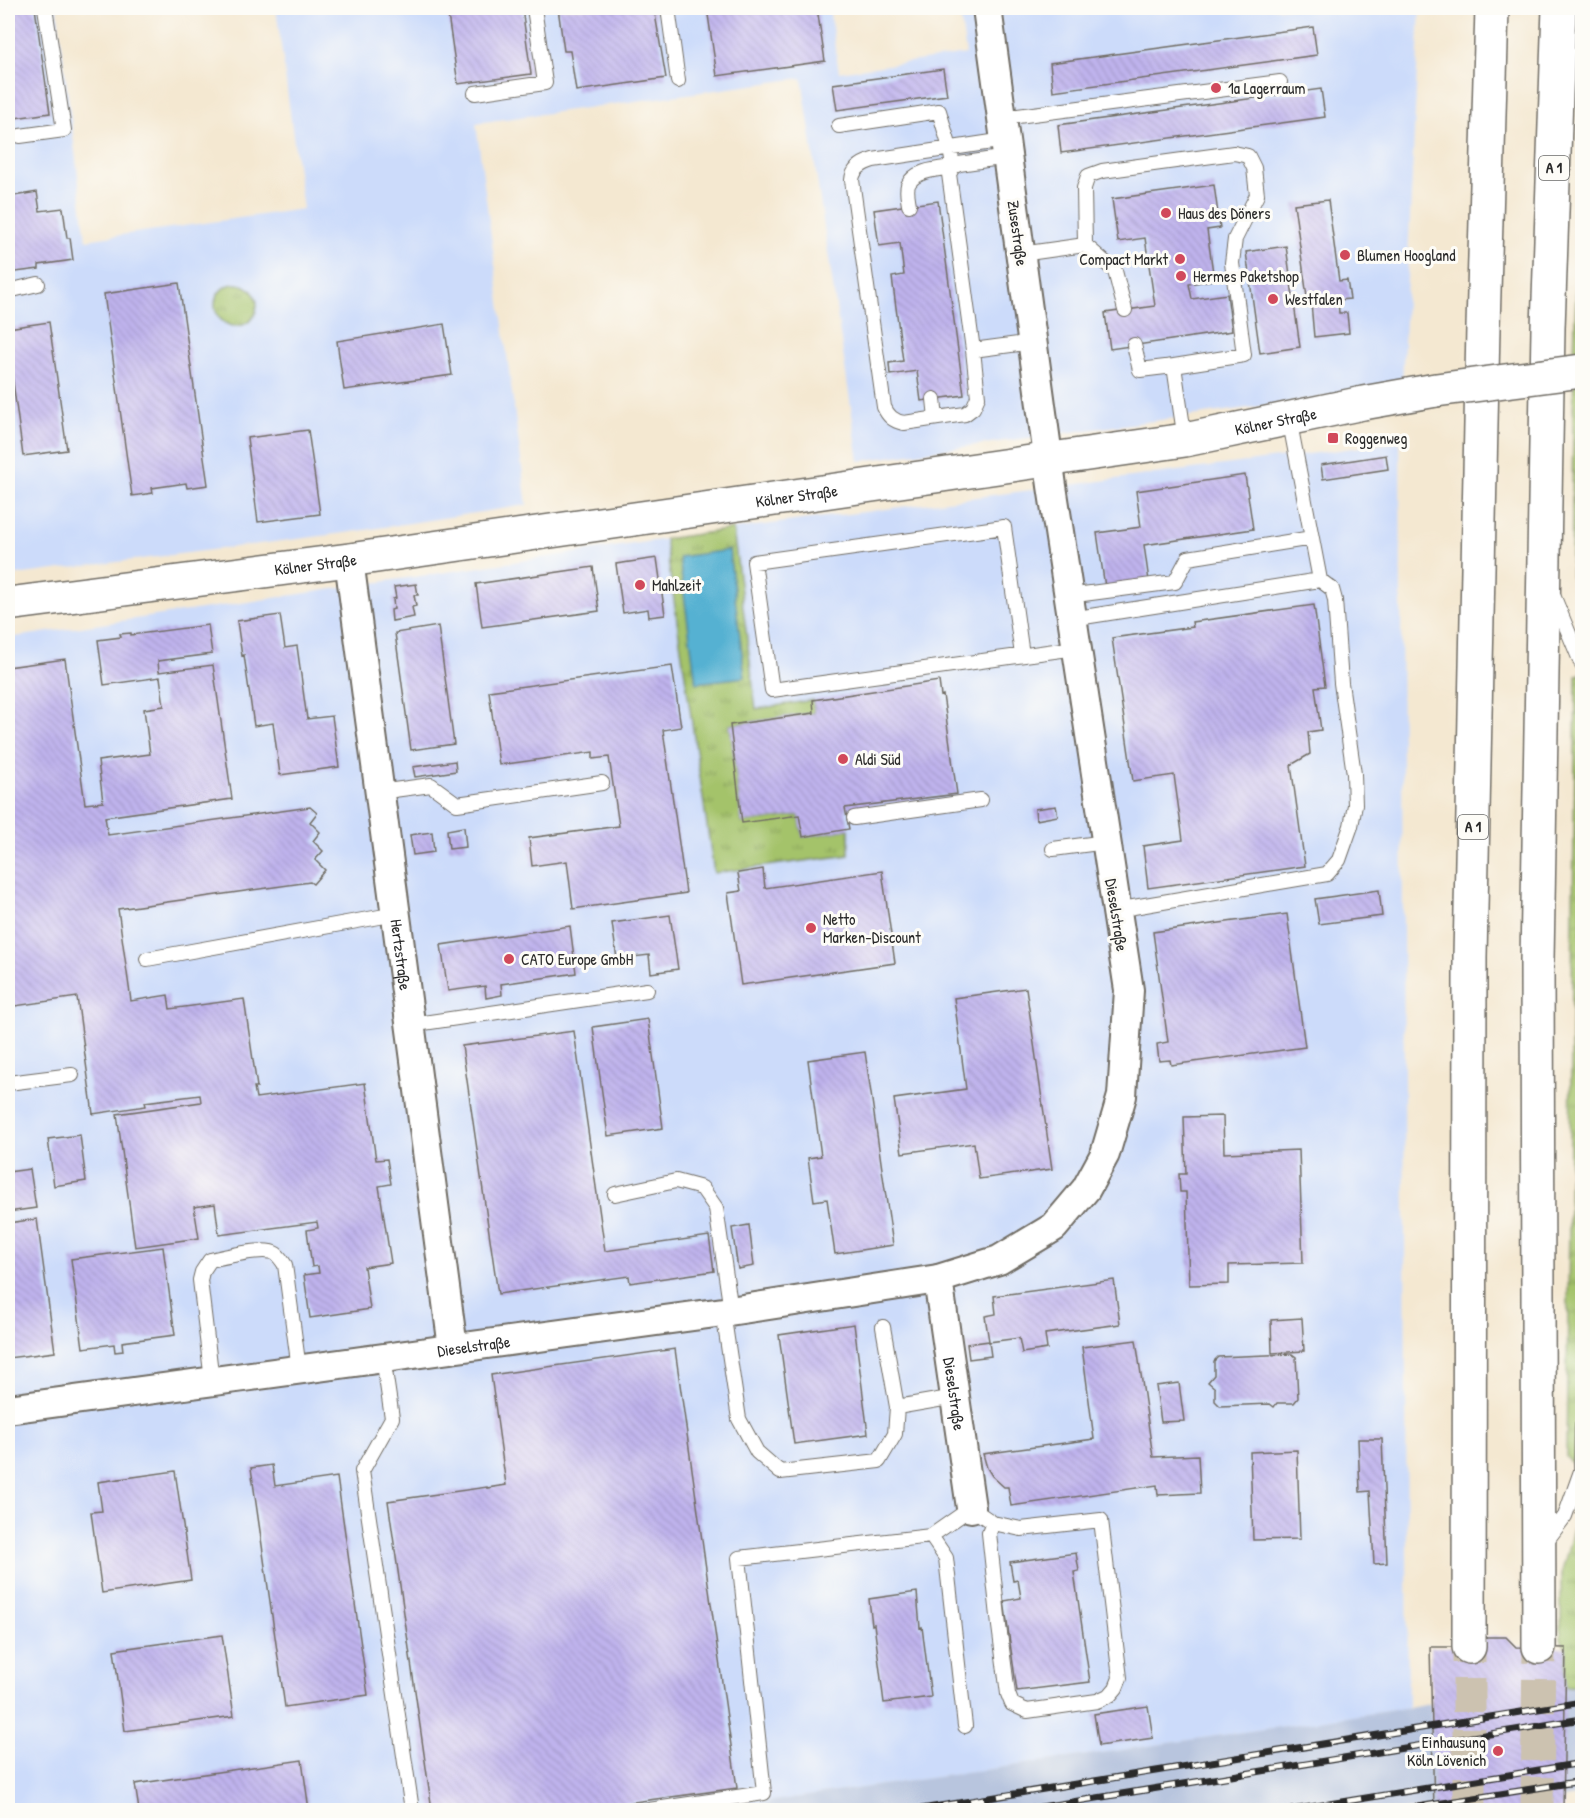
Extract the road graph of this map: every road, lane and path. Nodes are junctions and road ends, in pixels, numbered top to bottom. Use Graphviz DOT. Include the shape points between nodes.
graph roads {
  1 [pos="45,8"];
  2 [pos="534,8"];
  3 [pos="668,8"];
  4 [pos="987,8"];
  5 [pos="1492,8"];
  6 [pos="1559,8"];
  7 [pos="678,81"];
  8 [pos="1280,82"];
  9 [pos="475,93"];
  10 [pos="839,126"];
  11 [pos="20,136"];
  12 [pos="1005,138"];
  13 [pos="950,148"];
  14 [pos="953,167"];
  15 [pos="909,205"];
  16 [pos="1085,245"];
  17 [pos="1021,254"];
  18 [pos="38,284"];
  19 [pos="8,291"];
  20 [pos="1125,310"];
  21 [pos="1033,342"];
  22 [pos="1134,345"];
  23 [pos="973,350"];
  24 [pos="1174,366"];
  25 [pos="1582,371"];
  26 [pos="934,399"];
  27 [pos="936,418"];
  28 [pos="1290,418"];
  29 [pos="1185,440"];
  30 [pos="1049,459"];
  31 [pos="1312,538"];
  32 [pos="349,560"];
  33 [pos="1544,572"];
  34 [pos="1320,580"];
  35 [pos="8,604"];
  36 [pos="1070,608"];
  37 [pos="1076,648"];
  38 [pos="1022,655"];
  39 [pos="1582,665"];
  40 [pos="602,783"];
  41 [pos="380,792"];
  42 [pos="981,800"];
  43 [pos="854,818"];
  44 [pos="1106,842"];
  45 [pos="1053,849"];
  46 [pos="1116,910"];
  47 [pos="396,914"];
  48 [pos="147,959"];
  49 [pos="647,990"];
  50 [pos="410,1025"];
  51 [pos="72,1075"];
  52 [pos="8,1083"];
  53 [pos="615,1194"];
  54 [pos="938,1279"];
  55 [pos="727,1311"];
  56 [pos="883,1326"];
  57 [pos="453,1348"];
  58 [pos="383,1358"];
  59 [pos="299,1369"];
  60 [pos="212,1381"];
  61 [pos="955,1397"];
  62 [pos="897,1407"];
  63 [pos="8,1409"];
  64 [pos="1582,1425"];
  65 [pos="982,1515"];
  66 [pos="931,1536"];
  67 [pos="1539,1551"];
  68 [pos="1469,1647"];
  69 [pos="1539,1647"];
  70 [pos="965,1726"];
  71 [pos="412,1810"];
  72 [pos="649,1810"];
  1 -- 11 [label="lane" via="64,130"];
  2 -- 9 [label="lane" via="545,83"];
  3 -- 7 [label="lane"];
  4 -- 12 [label="street, Zusestraße"];
  5 -- 68 [label="main road, A 1" via="1470,957"];
  6 -- 33 [label="main road, A 1"];
  8 -- 12 [label="lane"];
  10 -- 13 [label="lane" via="939,111"];
  12 -- 13 [label="lane"];
  12 -- 14 [label="lane"];
  12 -- 17 [label="street, Zusestraße"];
  13 -- 14 [label="lane"];
  13 -- 27 [label="lane" via="873,160 859,166 852,180 884,407 897,422"];
  14 -- 15 [label="lane" via="923,172 914,178 907,191"];
  14 -- 23 [label="lane" via="949,174"];
  16 -- 17 [label="lane"];
  16 -- 20 [label="lane" via="1115,272"];
  16 -- 24 [label="lane" via="1084,188 1088,176 1234,153 1248,156 1254,168 1257,195 1235,239 1232,262 1244,356"];
  17 -- 21 [label="street, Zusestraße"];
  18 -- 19 [label="lane"];
  21 -- 23 [label="lane"];
  21 -- 30 [label="street, Zusestraße"];
  22 -- 24 [label="lane" via="1140,370"];
  23 -- 27 [label="lane" via="978,397 973,408 965,414"];
  24 -- 29 [label="lane"];
  25 -- 28 [label="main road, Kölner Straße, bridge" via="1436,390"];
  26 -- 27 [label="lane"];
  28 -- 29 [label="main road, Kölner Straße"];
  28 -- 31 [label="lane"];
  29 -- 30 [label="main road, Kölner Straße"];
  30 -- 32 [label="main road, Kölner Straße"];
  30 -- 36 [label="street, Dieselstraße"];
  31 -- 34 [label="lane"];
  31 -- 36 [label="lane" via="1188,558 1175,582"];
  32 -- 35 [label="main road, Kölner Straße"];
  32 -- 41 [label="street, Hertzstraße"];
  33 -- 39 [label="lane"];
  33 -- 67 [label="main road, A 1" via="1537,961"];
  34 -- 36 [label="lane"];
  34 -- 46 [label="lane" via="1332,589 1335,600 1341,684 1354,774 1355,805 1339,860 1327,874"];
  36 -- 37 [label="street, Dieselstraße"];
  37 -- 38 [label="lane"];
  37 -- 44 [label="street, Dieselstraße"];
  38 -- 38 [label="lane" via="772,690 754,562 1004,527"];
  40 -- 41 [label="lane" via="458,804 431,785"];
  41 -- 47 [label="street, Hertzstraße"];
  42 -- 43 [label="lane"];
  44 -- 45 [label="lane"];
  44 -- 46 [label="street, Dieselstraße"];
  46 -- 54 [label="street, Dieselstraße" via="1129,990 1122,1096 1105,1154 1086,1189 1054,1227 999,1260"];
  47 -- 48 [label="lane"];
  47 -- 50 [label="street, Hertzstraße"];
  49 -- 50 [label="lane"];
  50 -- 57 [label="street, Hertzstraße"];
  51 -- 52 [label="lane"];
  53 -- 55 [label="lane" via="676,1181 702,1188 716,1208"];
  54 -- 55 [label="street, Dieselstraße"];
  54 -- 61 [label="street, Dieselstraße"];
  55 -- 57 [label="street, Dieselstraße"];
  55 -- 62 [label="lane" via="739,1419 757,1452 780,1472 879,1461 895,1434"];
  56 -- 62 [label="lane"];
  57 -- 58 [label="street, Dieselstraße"];
  58 -- 59 [label="street, Dieselstraße"];
  58 -- 71 [label="lane" via="392,1418 362,1471"];
  59 -- 60 [label="street, Dieselstraße"];
  59 -- 60 [label="lane" via="285,1265 277,1254 270,1252 234,1255 210,1260 200,1280"];
  60 -- 63 [label="street, Dieselstraße"];
  61 -- 62 [label="lane"];
  61 -- 65 [label="street, Dieselstraße"];
  64 -- 67 [label="lane" via="1581,1471 1565,1516"];
  65 -- 65 [label="lane" via="1021,1529 1101,1521 1120,1678 1110,1695 1097,1701 1027,1711 1012,1704 1006,1683 989,1533"];
  65 -- 66 [label="lane"];
  66 -- 70 [label="lane" via="946,1558"];
  66 -- 72 [label="lane" via="739,1558 764,1793"];
  67 -- 69 [label="main road, A 1"];
}
